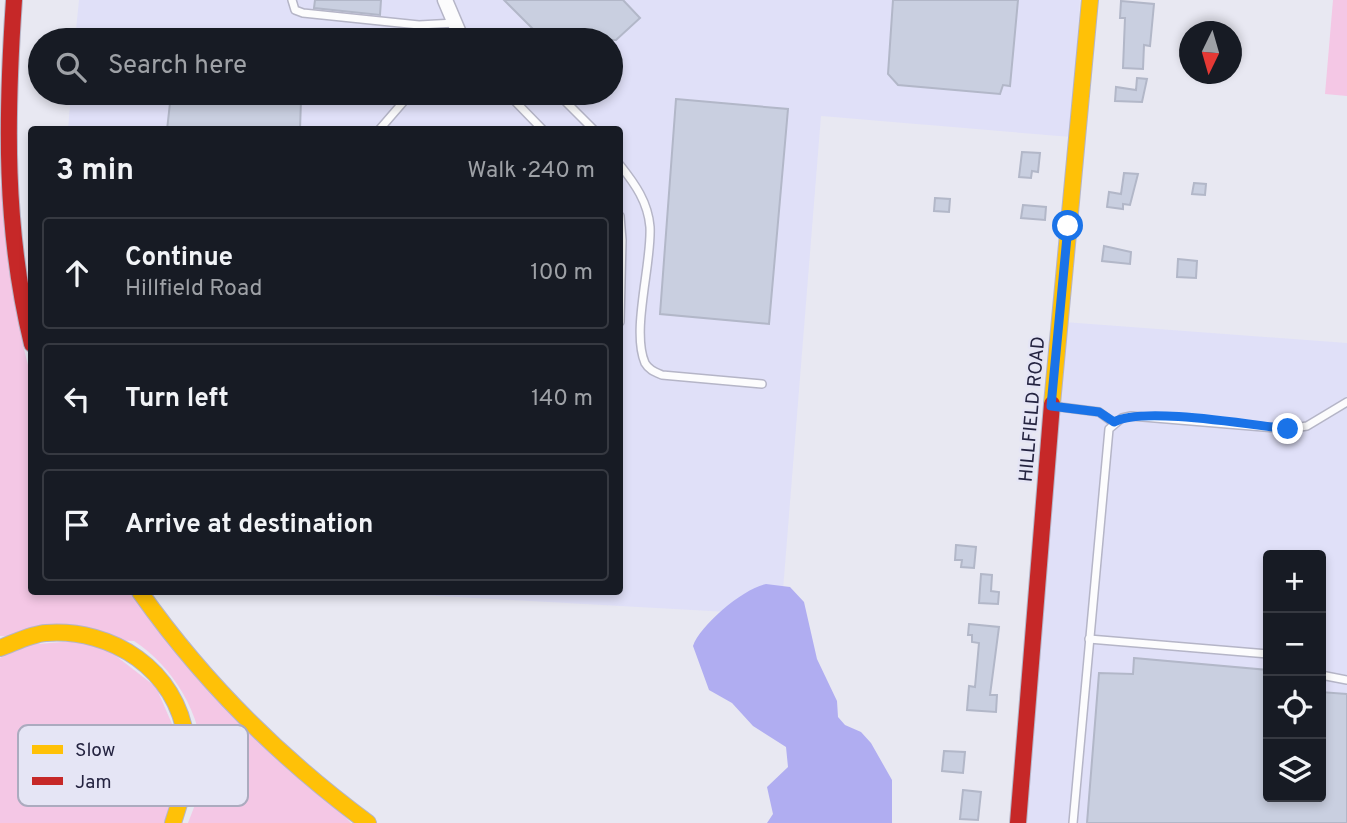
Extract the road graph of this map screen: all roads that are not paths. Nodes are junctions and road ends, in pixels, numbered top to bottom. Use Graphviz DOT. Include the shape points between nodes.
graph roads {
  1 [pos="14,0"];
  2 [pos="292,0"];
  3 [pos="445,0"];
  4 [pos="1090,0"];
  5 [pos="454,23"];
  6 [pos="456,28"];
  7 [pos="401,105"];
  8 [pos="519,105"];
  9 [pos="569,105"];
  10 [pos="382,126"];
  11 [pos="539,126"];
  12 [pos="590,126"];
  13 [pos="623,170"];
  14 [pos="28,331"];
  15 [pos="762,384"];
  16 [pos="1347,402"];
  17 [pos="1051,406"];
  18 [pos="1114,422"];
  19 [pos="142,595"];
  20 [pos="1090,639"];
  21 [pos="0,648"];
  22 [pos="1263,654"];
  23 [pos="1326,676"];
  24 [pos="1347,680"];
  25 [pos="185,725"];
  26 [pos="179,806"];
  27 [pos="173,823"];
  28 [pos="368,823"];
  29 [pos="1018,823"];
  30 [pos="1073,823"];
  1 -- 14 [label="main road" via="6,104 8,211"];
  2 -- 5 [label="lane" via="295,10 303,13 419,26"];
  3 -- 5 [label="street"];
  4 -- 17 [label="main road, HILLFIELD ROAD"];
  5 -- 6 [label="street"];
  7 -- 10 [label="lane"];
  8 -- 11 [label="lane"];
  9 -- 12 [label="lane"];
  13 -- 15 [label="lane" via="645,203 650,228 641,341 644,361 662,374"];
  16 -- 18 [label="lane" via="1307,426 1288,429 1164,417 1131,416"];
  17 -- 18 [label="lane" via="1099,412"];
  17 -- 29 [label="main road, HILLFIELD ROAD"];
  18 -- 20 [label="lane" via="1108,435"];
  19 -- 28 [label="main road" via="172,640 260,737"];
  20 -- 22 [label="lane"];
  20 -- 30 [label="lane"];
  21 -- 25 [label="main road" via="34,634 72,631 125,647 148,663 170,689"];
  23 -- 24 [label="lane"];
  26 -- 27 [label="main road"];
}
